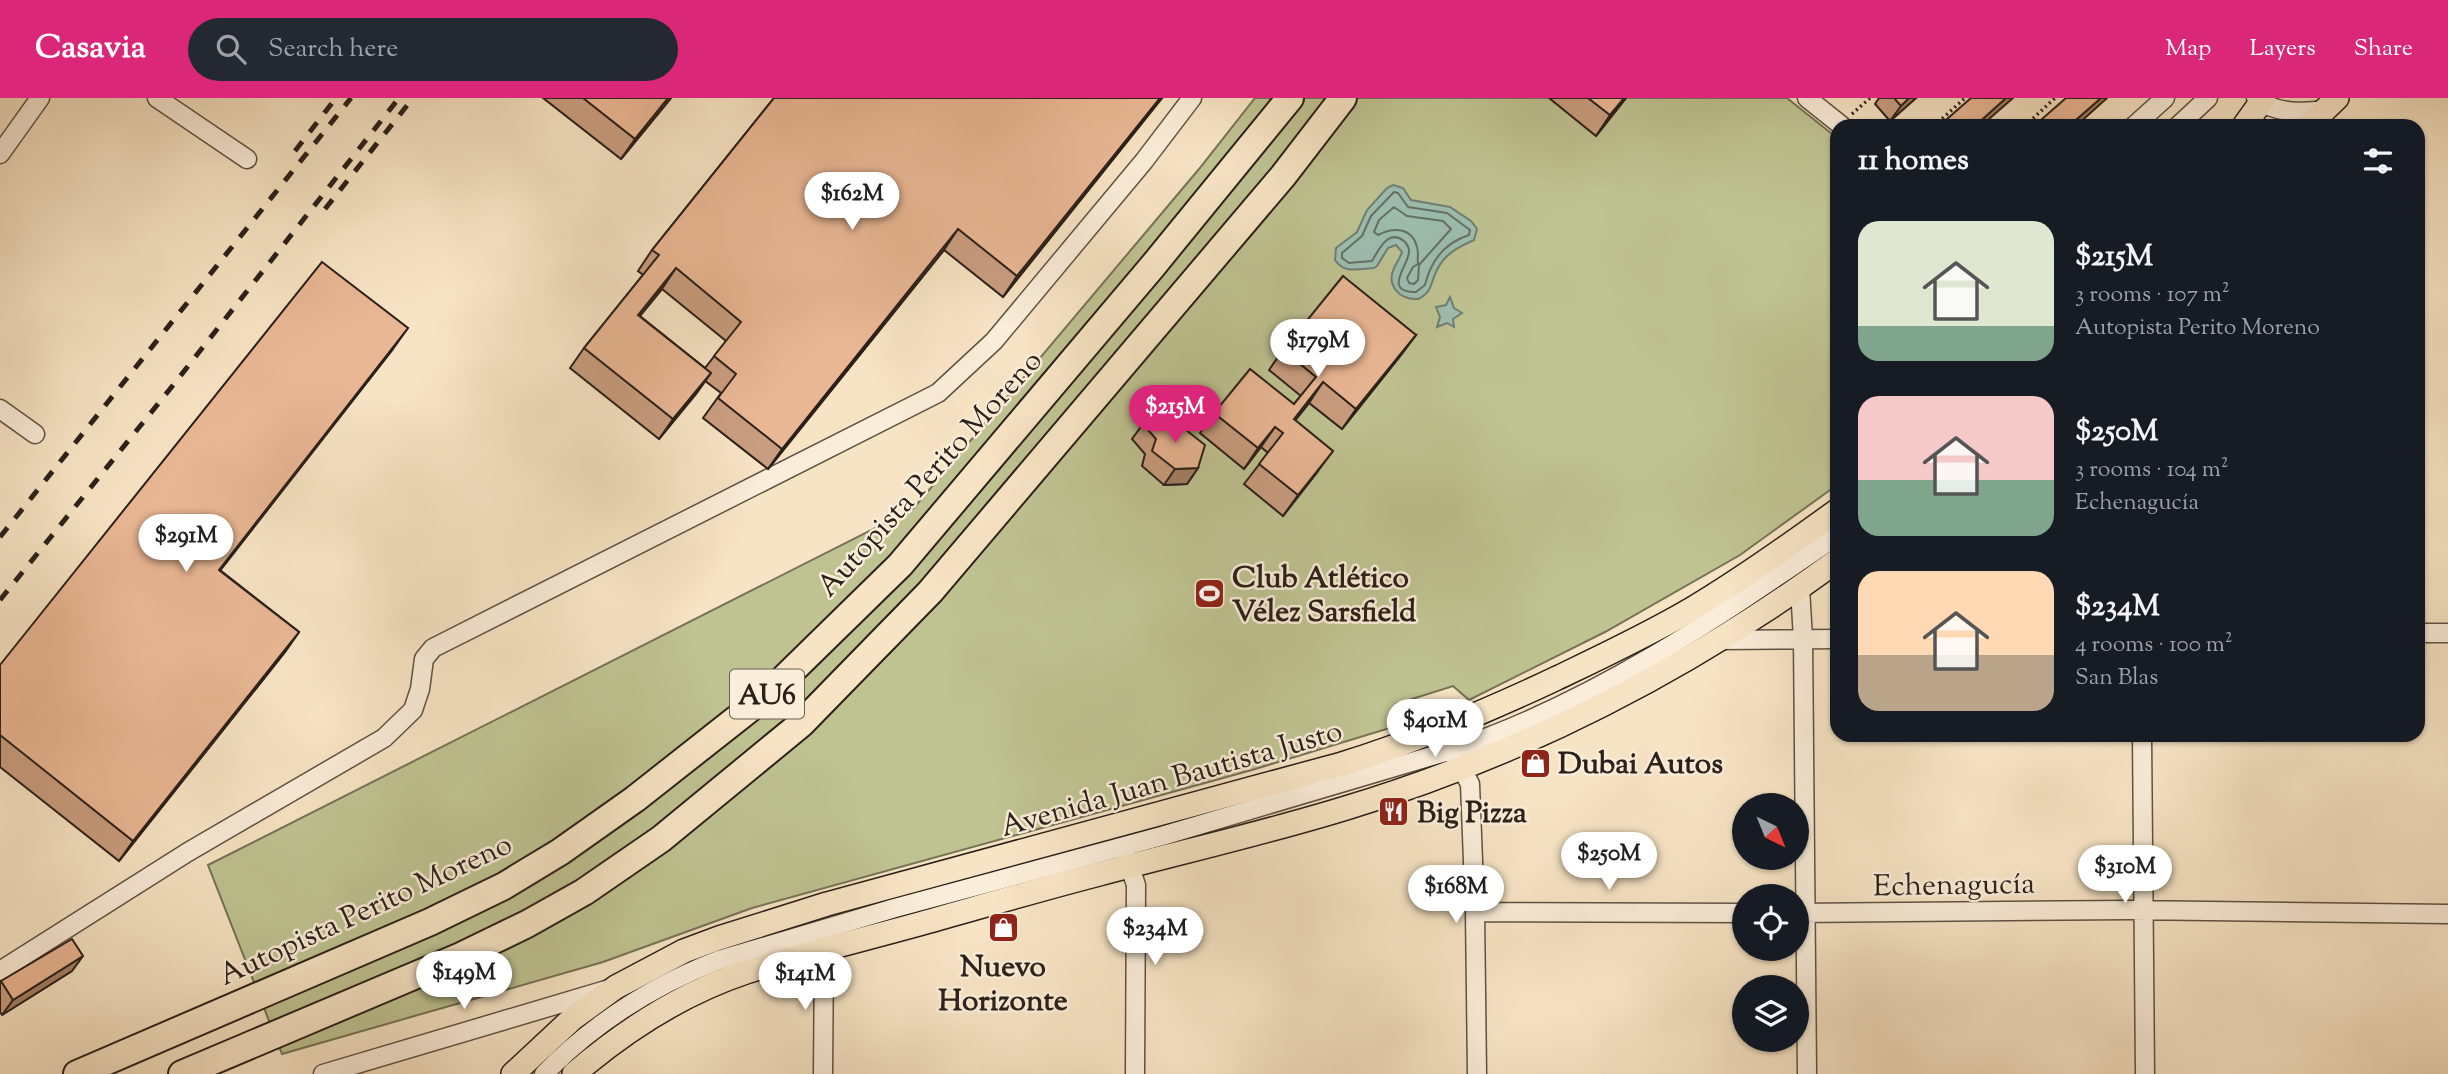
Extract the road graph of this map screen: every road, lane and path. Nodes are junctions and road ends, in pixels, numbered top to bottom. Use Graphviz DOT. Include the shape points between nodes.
graph roads {
  1 [pos="40,98"];
  2 [pos="157,98"];
  3 [pos="1192,98"];
  4 [pos="1290,98"];
  5 [pos="1343,98"];
  6 [pos="1807,98"];
  7 [pos="1870,98"];
  8 [pos="1965,98"];
  9 [pos="2055,98"];
  10 [pos="2165,98"];
  11 [pos="2208,98"];
  12 [pos="2260,99"];
  13 [pos="2331,104"];
  14 [pos="1833,119"];
  15 [pos="1847,119"];
  16 [pos="1942,119"];
  17 [pos="2032,119"];
  18 [pos="2142,119"];
  19 [pos="2186,119"];
  20 [pos="2248,119"];
  21 [pos="2315,119"];
  22 [pos="0,154"];
  23 [pos="247,159"];
  24 [pos="0,409"];
  25 [pos="35,434"];
  26 [pos="1830,516"];
  27 [pos="1830,541"];
  28 [pos="1830,566"];
  29 [pos="1800,588"];
  30 [pos="2425,633"];
  31 [pos="2448,633"];
  32 [pos="1803,639"];
  33 [pos="1830,639"];
  34 [pos="1718,640"];
  35 [pos="2142,742"];
  36 [pos="1451,750"];
  37 [pos="1124,846"];
  38 [pos="1801,884"];
  39 [pos="2145,910"];
  40 [pos="1475,912"];
  41 [pos="1732,913"];
  42 [pos="1809,913"];
  43 [pos="2448,914"];
  44 [pos="824,950"];
  45 [pos="1803,961"];
  46 [pos="0,971"];
  47 [pos="617,987"];
  48 [pos="77,1074"];
  49 [pos="182,1074"];
  50 [pos="323,1074"];
  51 [pos="513,1074"];
  52 [pos="544,1074"];
  53 [pos="574,1074"];
  54 [pos="823,1074"];
  55 [pos="1135,1074"];
  56 [pos="1476,1074"];
  57 [pos="1807,1074"];
  58 [pos="2145,1074"];
  1 -- 22 [label="street"];
  2 -- 23 [label="street"];
  3 -- 46 [label="street" via="994,341 938,393 433,648 424,659 413,710 384,738 188,852"];
  4 -- 48 [label="highway, Autopista Perito Moreno / AU6" via="900,565 756,704 635,799 504,886"];
  5 -- 49 [label="highway, AU6" via="1283,176 930,592 801,724 661,839 572,899 461,956"];
  6 -- 14 [label="street"];
  7 -- 15 [label="path"];
  8 -- 16 [label="path"];
  9 -- 17 [label="path"];
  10 -- 18 [label="street"];
  11 -- 19 [label="street"];
  12 -- 13 [label="street" via="2282,110 2304,113"];
  12 -- 20 [label="main road"];
  13 -- 21 [label="main road"];
  24 -- 25 [label="street"];
  26 -- 36 [label="main road, Avenida Juan Bautista Justo" via="1692,609 1594,661"];
  27 -- 36 [label="street" via="1622,674 1498,734"];
  28 -- 29 [label="main road, Avenida Juan Bautista Justo"];
  29 -- 32 [label="street"];
  29 -- 34 [label="main road, Avenida Juan Bautista Justo"];
  30 -- 31 [label="street"];
  32 -- 33 [label="street"];
  32 -- 34 [label="street"];
  32 -- 38 [label="street"];
  34 -- 36 [label="main road, Avenida Juan Bautista Justo" via="1552,729"];
  35 -- 39 [label="street"];
  36 -- 37 [label="main road, Avenida Juan Bautista Justo" via="1342,764"];
  36 -- 37 [label="main road, Avenida Juan Bautista Justo" via="1347,808"];
  36 -- 40 [label="street" via="1469,784"];
  37 -- 44 [label="main road, Avenida Juan Bautista Justo"];
  37 -- 47 [label="main road, Avenida Juan Bautista Justo" via="756,925 684,951"];
  37 -- 52 [label="street" via="710,963 637,1001"];
  37 -- 55 [label="street" via="1136,885"];
  39 -- 42 [label="street, Echenagucía"];
  39 -- 43 [label="street, Echenagucía"];
  39 -- 58 [label="street"];
  40 -- 41 [label="street"];
  40 -- 56 [label="street"];
  44 -- 53 [label="main road, Avenida Juan Bautista Justo" via="746,972 698,992 644,1022"];
  44 -- 54 [label="street"];
  45 -- 57 [label="street"];
  47 -- 50 [label="street"];
  47 -- 51 [label="main road, Avenida Juan Bautista Justo" via="572,1019"];
}
